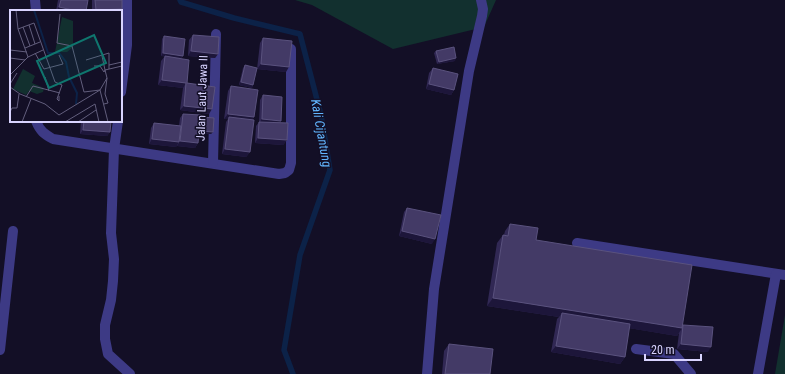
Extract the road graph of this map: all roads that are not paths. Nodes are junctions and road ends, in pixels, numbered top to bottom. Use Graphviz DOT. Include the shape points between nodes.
graph roads {
  1 [pos="35,0"];
  2 [pos="127,0"];
  3 [pos="481,0"];
  4 [pos="36,10"];
  5 [pos="216,34"];
  6 [pos="291,49"];
  7 [pos="122,84"];
  8 [pos="36,122"];
  9 [pos="118,122"];
  10 [pos="114,149"];
  11 [pos="213,163"];
  12 [pos="13,231"];
  13 [pos="577,243"];
  14 [pos="781,274"];
  15 [pos="636,349"];
  16 [pos="0,350"];
  17 [pos="130,374"];
  18 [pos="427,374"];
  19 [pos="691,374"];
  20 [pos="758,374"];
  1 -- 4 [label="street"];
  2 -- 7 [label="street" via="127,45"];
  3 -- 18 [label="street" via="482,16 469,71 434,289"];
  5 -- 11 [label="street, Jalan Laut Jawa II"];
  6 -- 11 [label="street" via="289,170 279,174"];
  8 -- 10 [label="street" via="38,128 53,139"];
  9 -- 10 [label="street"];
  10 -- 11 [label="street"];
  10 -- 17 [label="street" via="111,233 113,281 105,339 108,354"];
  12 -- 16 [label="street"];
  13 -- 14 [label="street"];
  14 -- 20 [label="street"];
  15 -- 19 [label="street" via="674,354"];
}
